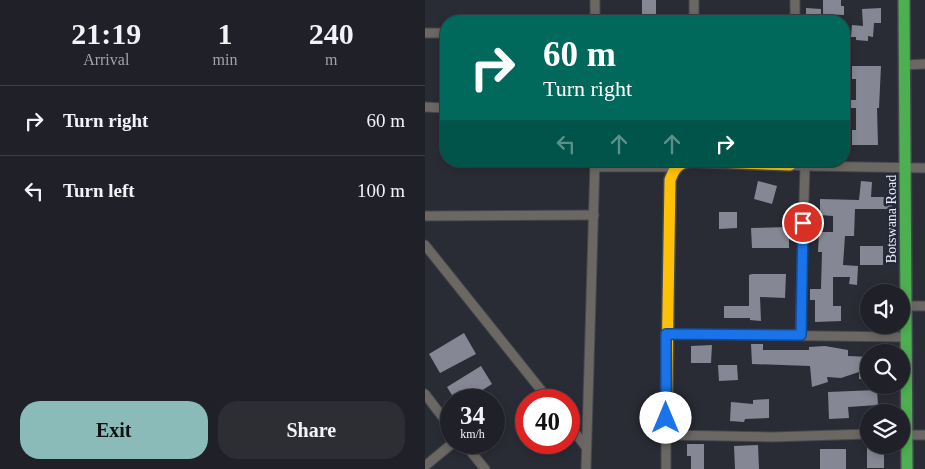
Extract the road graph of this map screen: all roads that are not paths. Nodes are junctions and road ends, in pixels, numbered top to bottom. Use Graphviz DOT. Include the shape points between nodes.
graph roads {
  1 [pos="595,0"];
  2 [pos="694,0"];
  3 [pos="795,0"];
  4 [pos="904,0"];
  5 [pos="595,15"];
  6 [pos="694,15"];
  7 [pos="795,15"];
  8 [pos="425,33"];
  9 [pos="440,33"];
  10 [pos="925,64"];
  11 [pos="904,65"];
  12 [pos="425,108"];
  13 [pos="440,108"];
  14 [pos="850,166"];
  15 [pos="595,167"];
  16 [pos="654,167"];
  17 [pos="805,167"];
  18 [pos="906,167"];
  19 [pos="674,168"];
  20 [pos="925,168"];
  21 [pos="594,214"];
  22 [pos="425,216"];
  23 [pos="425,245"];
  24 [pos="905,284"];
  25 [pos="910,306"];
  26 [pos="925,306"];
  27 [pos="666,334"];
  28 [pos="801,335"];
  29 [pos="905,337"];
  30 [pos="540,389"];
  31 [pos="425,394"];
  32 [pos="904,404"];
  33 [pos="440,414"];
  34 [pos="860,434"];
  35 [pos="666,435"];
  36 [pos="910,435"];
  37 [pos="925,435"];
  38 [pos="580,439"];
  39 [pos="586,447"];
  40 [pos="440,454"];
  41 [pos="473,454"];
  42 [pos="906,454"];
  43 [pos="425,466"];
  44 [pos="485,469"];
  45 [pos="586,469"];
  46 [pos="667,469"];
  47 [pos="907,469"];
  1 -- 5 [label="street"];
  2 -- 6 [label="street"];
  3 -- 7 [label="street"];
  4 -- 11 [label="street, Botswana Road"];
  8 -- 9 [label="street"];
  10 -- 11 [label="street"];
  11 -- 18 [label="street, Botswana Road"];
  12 -- 13 [label="street"];
  14 -- 18 [label="street"];
  15 -- 21 [label="street"];
  16 -- 19 [label="street"];
  17 -- 28 [label="street"];
  18 -- 20 [label="street"];
  18 -- 24 [label="street, Botswana Road"];
  19 -- 27 [label="street" via="670,180"];
  21 -- 22 [label="street"];
  21 -- 39 [label="street"];
  23 -- 30 [label="street"];
  25 -- 26 [label="street"];
  27 -- 28 [label="street"];
  27 -- 35 [label="street"];
  28 -- 29 [label="street"];
  29 -- 32 [label="street, Botswana Road"];
  31 -- 33 [label="street"];
  34 -- 35 [label="street"];
  35 -- 46 [label="street"];
  36 -- 37 [label="street"];
  38 -- 39 [label="street"];
  39 -- 45 [label="street"];
  40 -- 43 [label="street"];
  41 -- 44 [label="street"];
  42 -- 47 [label="street, Botswana Road"];
}
